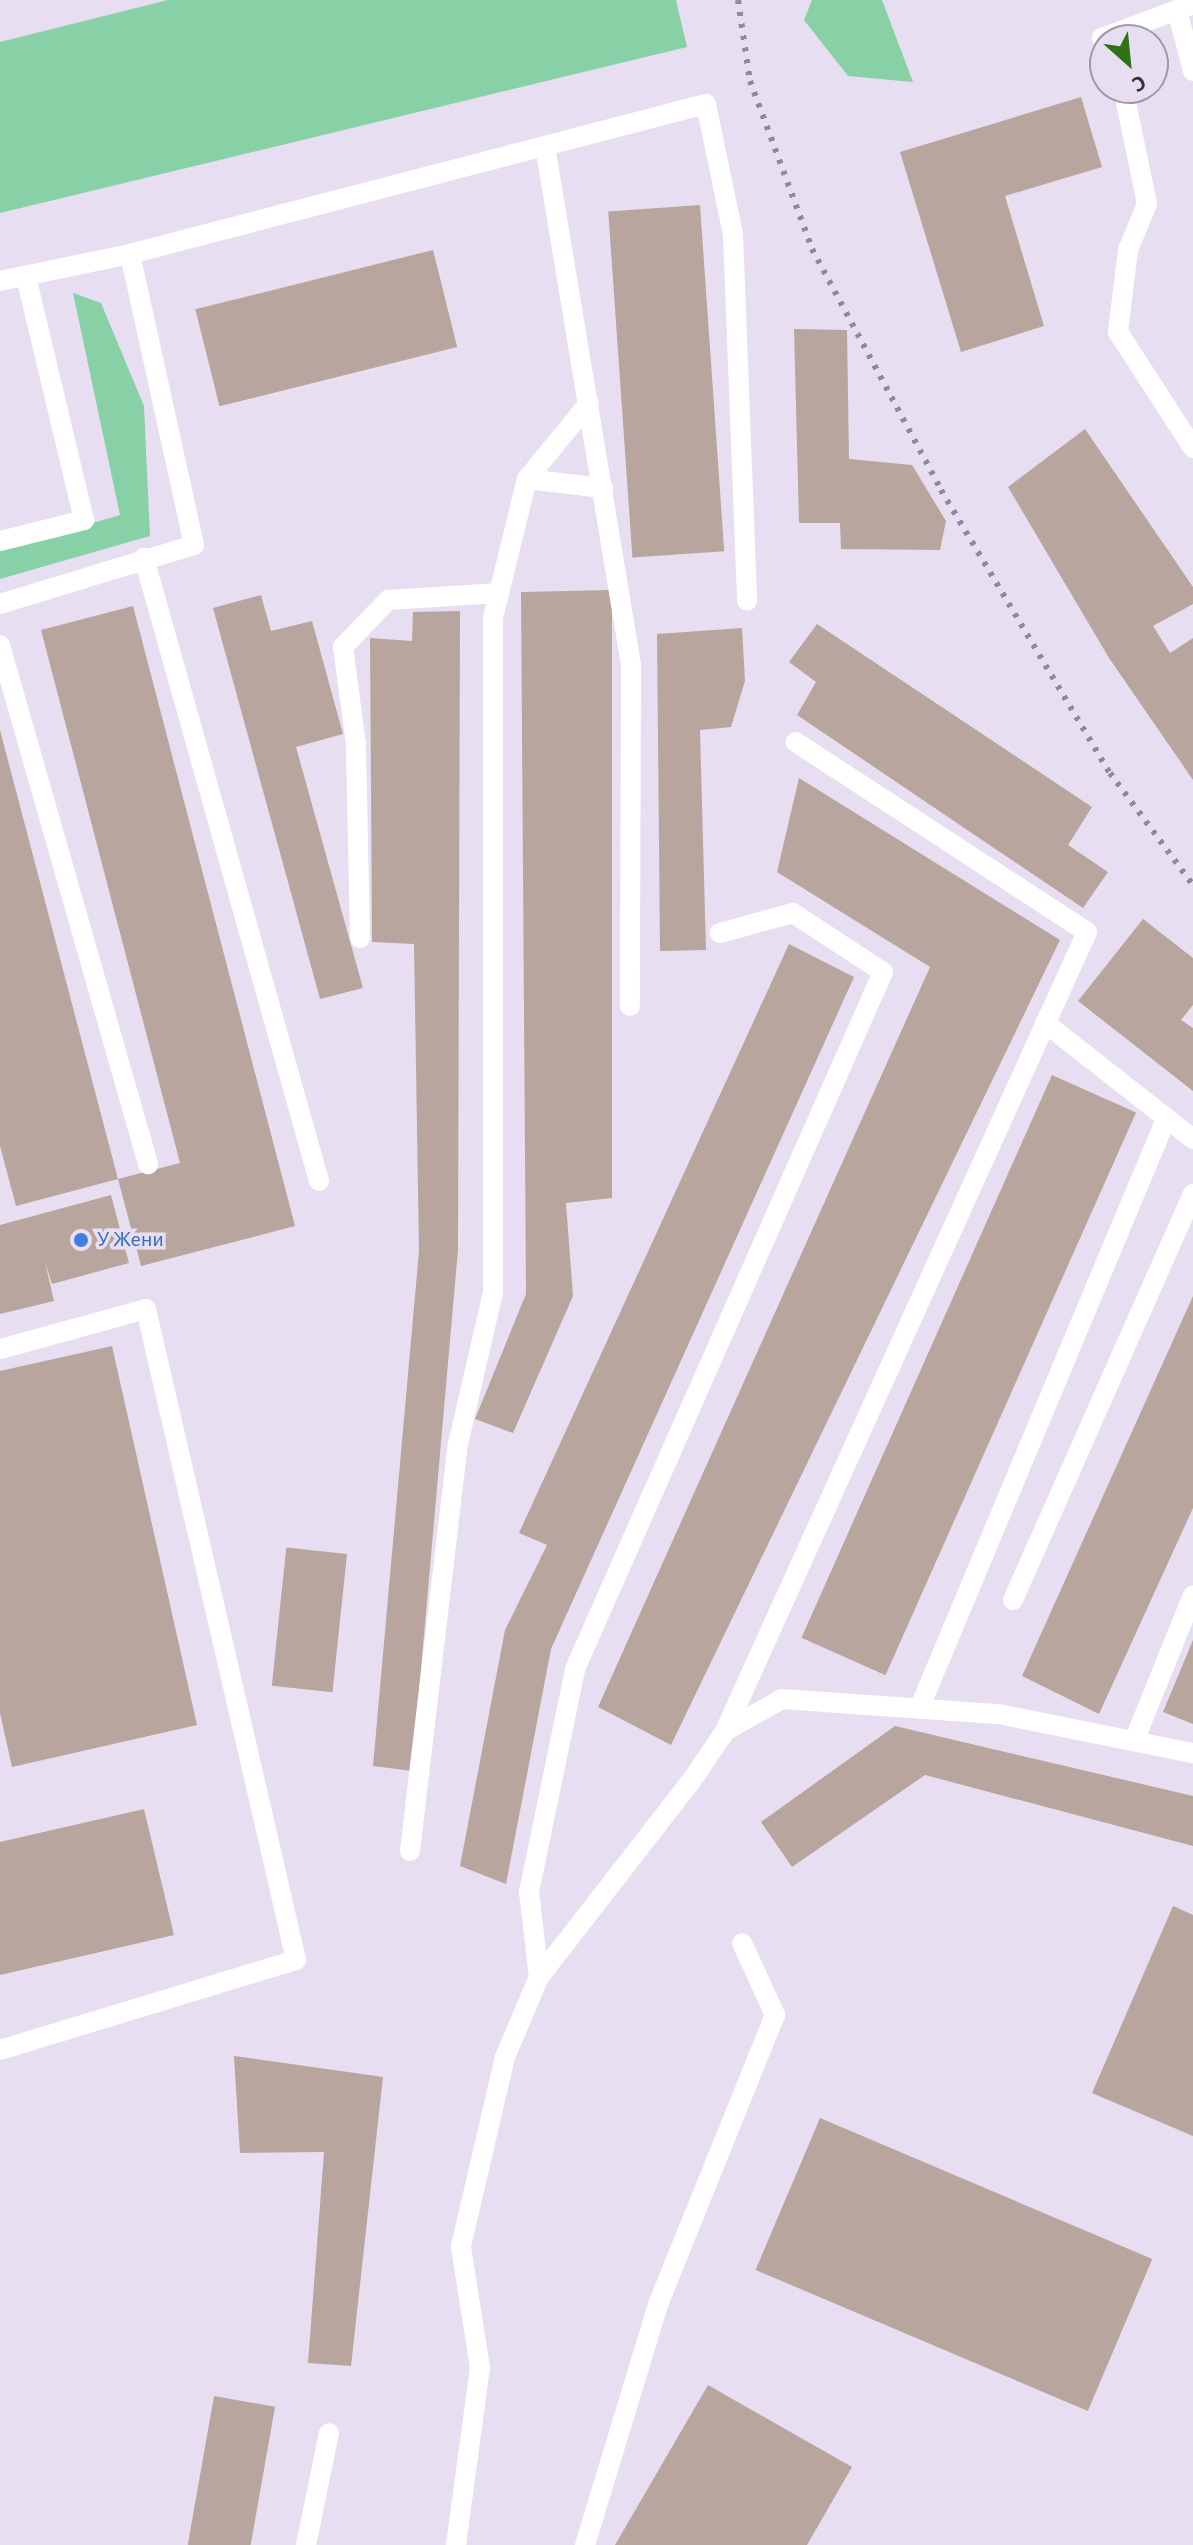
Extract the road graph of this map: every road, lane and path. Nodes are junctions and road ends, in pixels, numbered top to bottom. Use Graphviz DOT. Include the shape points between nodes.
graph roads {
  1 [pos="1185,7"];
  2 [pos="1139,24"];
  3 [pos="1193,71"];
  4 [pos="1126,104"];
  5 [pos="545,146"];
  6 [pos="130,254"];
  7 [pos="26,276"];
  8 [pos="0,281"];
  9 [pos="589,403"];
  10 [pos="1193,448"];
  11 [pos="527,479"];
  12 [pos="603,488"];
  13 [pos="0,541"];
  14 [pos="144,558"];
  15 [pos="499,593"];
  16 [pos="747,601"];
  17 [pos="0,604"];
  18 [pos="0,645"];
  19 [pos="796,742"];
  20 [pos="720,933"];
  21 [pos="360,938"];
  22 [pos="630,1006"];
  23 [pos="1045,1023"];
  24 [pos="1166,1119"];
  25 [pos="1193,1139"];
  26 [pos="148,1164"];
  27 [pos="319,1181"];
  28 [pos="1193,1194"];
  29 [pos="0,1349"];
  30 [pos="1193,1595"];
  31 [pos="1013,1600"];
  32 [pos="919,1709"];
  33 [pos="725,1731"];
  34 [pos="1134,1741"];
  35 [pos="1193,1753"];
  36 [pos="410,1851"];
  37 [pos="742,1943"];
  38 [pos="539,1977"];
  39 [pos="0,2050"];
  40 [pos="329,2433"];
  41 [pos="306,2545"];
  42 [pos="456,2545"];
  43 [pos="585,2545"];
  1 -- 2 [label="lane"];
  1 -- 3 [label="lane"];
  4 -- 10 [label="lane" via="1147,204 1128,250 1118,332"];
  5 -- 6 [label="lane"];
  5 -- 9 [label="lane"];
  5 -- 16 [label="lane" via="706,104 733,234"];
  6 -- 7 [label="lane"];
  6 -- 14 [label="lane" via="194,545"];
  7 -- 8 [label="lane"];
  7 -- 13 [label="lane" via="84,520"];
  9 -- 11 [label="lane"];
  9 -- 12 [label="lane"];
  11 -- 12 [label="lane"];
  11 -- 15 [label="lane"];
  12 -- 22 [label="lane" via="631,665"];
  14 -- 17 [label="lane"];
  14 -- 27 [label="lane"];
  15 -- 21 [label="lane" via="388,600 343,647 356,744"];
  15 -- 36 [label="lane" via="493,618 493,1292 458,1444"];
  18 -- 26 [label="lane"];
  19 -- 23 [label="lane" via="1087,932"];
  20 -- 38 [label="lane" via="793,913 883,972 575,1669 529,1892"];
  23 -- 24 [label="lane"];
  23 -- 33 [label="lane"];
  24 -- 25 [label="lane"];
  24 -- 32 [label="lane"];
  28 -- 31 [label="lane"];
  29 -- 39 [label="lane" via="146,1309 296,1960"];
  30 -- 34 [label="lane"];
  32 -- 33 [label="lane" via="782,1699"];
  32 -- 34 [label="lane" via="999,1714"];
  33 -- 38 [label="lane"];
  34 -- 35 [label="lane"];
  37 -- 43 [label="lane" via="775,2015 659,2302"];
  38 -- 42 [label="lane" via="505,2057 461,2246 480,2368"];
  40 -- 41 [label="lane"];
}
